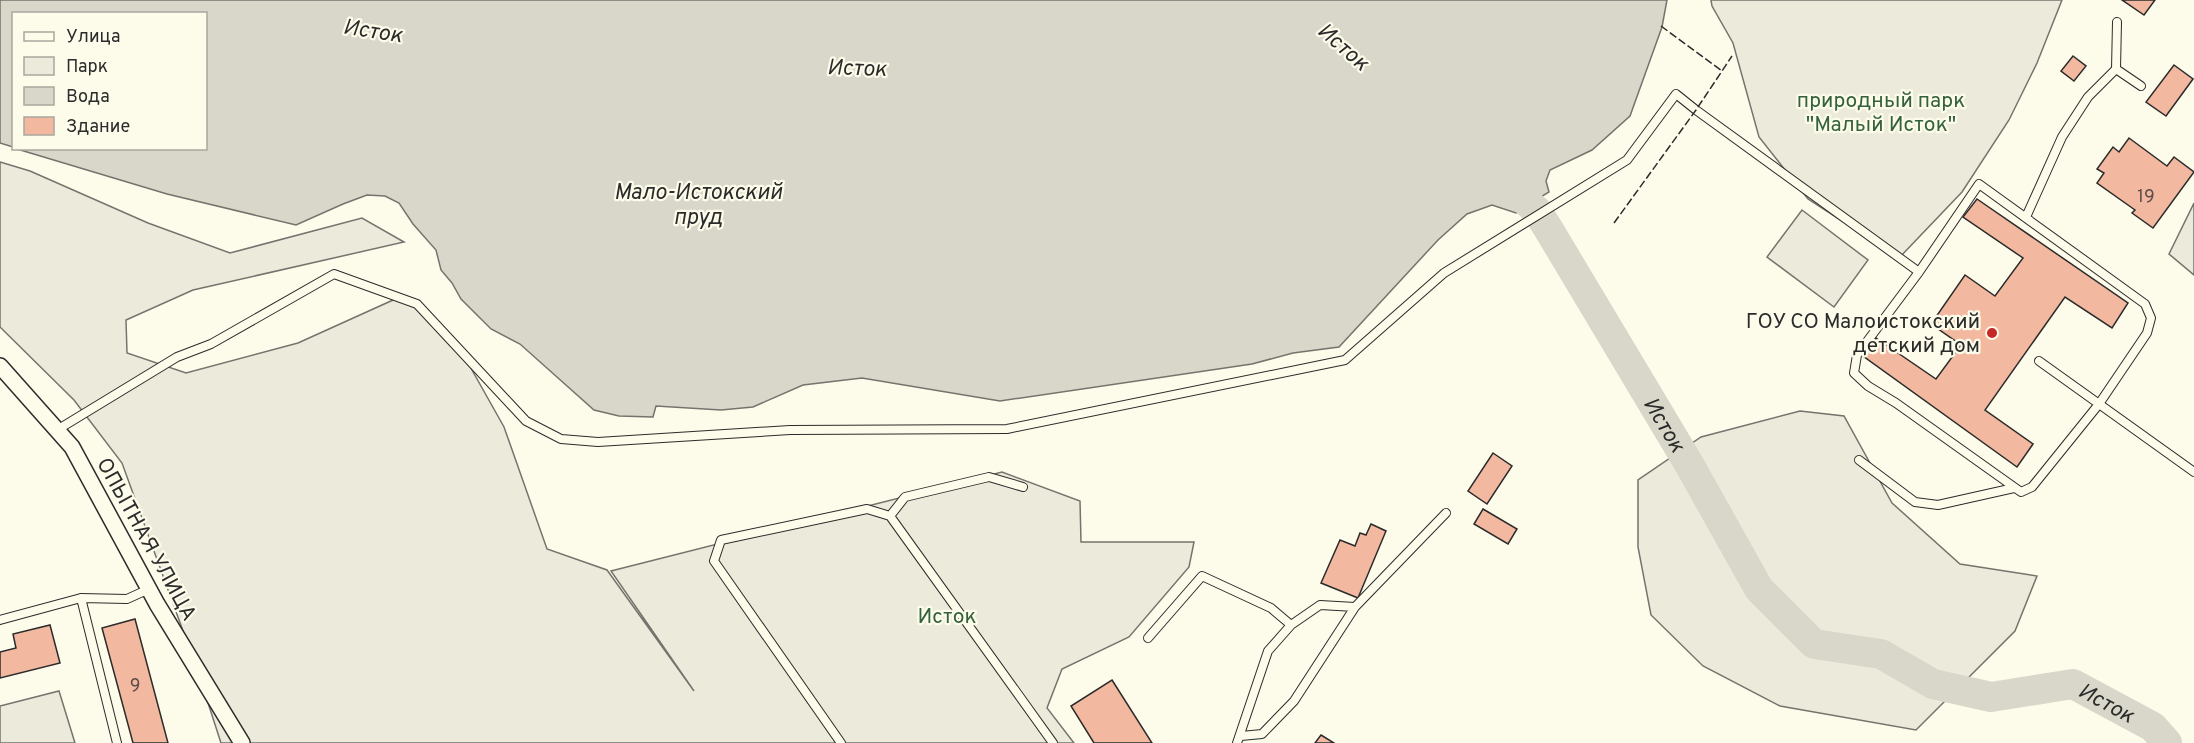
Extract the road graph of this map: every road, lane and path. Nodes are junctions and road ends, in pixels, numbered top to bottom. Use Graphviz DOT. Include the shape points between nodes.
graph roads {
  1 [pos="2117,22"];
  2 [pos="2116,69"];
  3 [pos="2141,86"];
  4 [pos="2026,217"];
  5 [pos="1919,272"];
  6 [pos="2039,361"];
  7 [pos="0,366"];
  8 [pos="2099,404"];
  9 [pos="57,430"];
  10 [pos="1859,460"];
  11 [pos="2194,472"];
  12 [pos="1023,487"];
  13 [pos="2013,488"];
  14 [pos="1446,513"];
  15 [pos="890,516"];
  16 [pos="149,590"];
  17 [pos="81,598"];
  18 [pos="1355,607"];
  19 [pos="0,620"];
  20 [pos="1291,625"];
  21 [pos="1148,638"];
  22 [pos="1239,739"];
  23 [pos="117,743"];
  24 [pos="242,743"];
  25 [pos="841,743"];
  26 [pos="1053,743"];
  1 -- 2 [label="lane"];
  2 -- 3 [label="lane"];
  2 -- 4 [label="lane" via="2088,97 2062,137"];
  4 -- 5 [label="lane" via="1979,184"];
  4 -- 8 [label="lane" via="2145,304 2151,318 2147,333"];
  5 -- 9 [label="lane" via="1676,94 1627,160 1444,273 1345,360 1007,429 790,430 598,442 561,440 526,421 417,304 334,274 211,344 177,357"];
  5 -- 13 [label="lane" via="1857,355 1854,373"];
  6 -- 8 [label="lane"];
  7 -- 9 [label="street, ОПЫТНАЯ УЛИЦА"];
  8 -- 11 [label="lane"];
  8 -- 13 [label="lane" via="2032,487 2021,492"];
  9 -- 16 [label="street, ОПЫТНАЯ УЛИЦА" via="72,447"];
  10 -- 13 [label="lane" via="1915,502 1938,505"];
  12 -- 15 [label="lane" via="989,477 905,497"];
  14 -- 18 [label="lane"];
  15 -- 25 [label="lane" via="867,508 721,540 714,561"];
  15 -- 26 [label="lane"];
  16 -- 17 [label="lane" via="127,599"];
  16 -- 24 [label="street, ОПЫТНАЯ УЛИЦА"];
  17 -- 19 [label="lane"];
  17 -- 23 [label="lane"];
  18 -- 20 [label="lane" via="1320,605"];
  18 -- 22 [label="lane" via="1294,701 1262,734"];
  20 -- 21 [label="lane" via="1271,608 1202,576"];
  20 -- 22 [label="lane" via="1268,651"];
}
